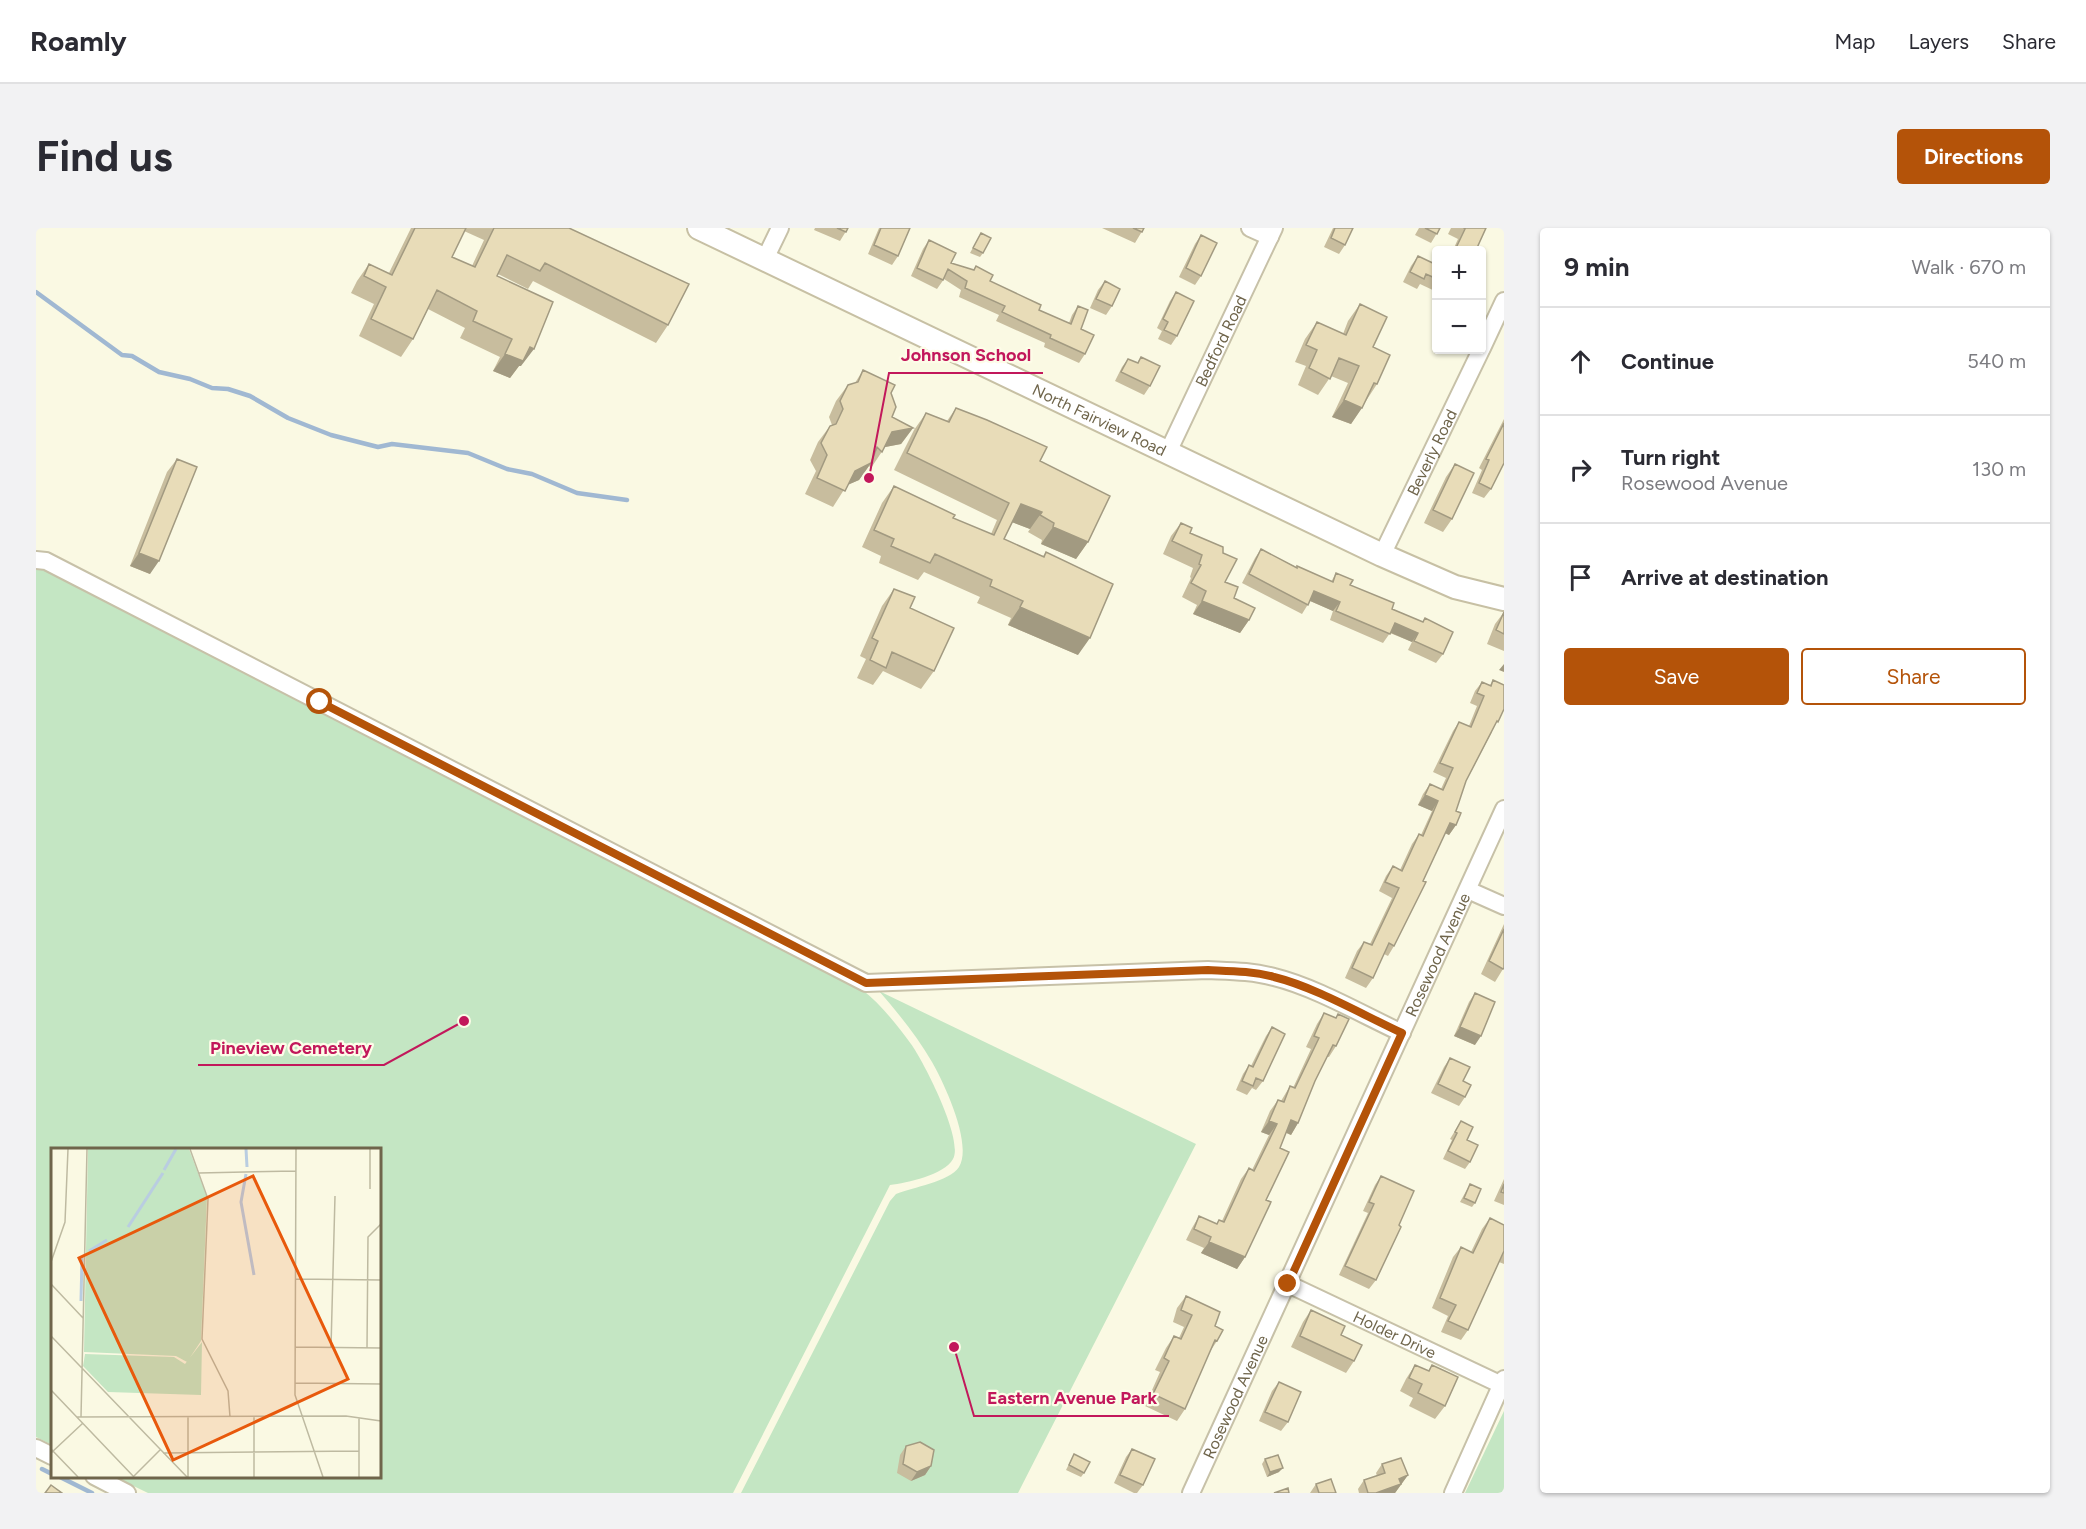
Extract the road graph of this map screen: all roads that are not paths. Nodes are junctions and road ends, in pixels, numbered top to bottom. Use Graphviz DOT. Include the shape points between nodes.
graph roads {
  1 [pos="699,228"];
  2 [pos="780,228"];
  3 [pos="1250,228"];
  4 [pos="1272,233"];
  5 [pos="765,259"];
  6 [pos="1504,301"];
  7 [pos="1486,339"];
  8 [pos="1479,354"];
  9 [pos="1168,452"];
  10 [pos="1382,555"];
  11 [pos="36,560"];
  12 [pos="1504,599"];
  13 [pos="1504,809"];
  14 [pos="1468,890"];
  15 [pos="1504,906"];
  16 [pos="1402,1033"];
  17 [pos="1288,1284"];
  18 [pos="1503,1383"];
  19 [pos="36,1448"];
  20 [pos="51,1456"];
  21 [pos="98,1478"];
  22 [pos="127,1493"];
  23 [pos="1191,1493"];
  24 [pos="1453,1493"];
  1 -- 5 [label="main road, North Fairview Road"];
  2 -- 5 [label="street"];
  3 -- 4 [label="street"];
  4 -- 9 [label="street, Bedford Road"];
  5 -- 9 [label="main road, North Fairview Road"];
  6 -- 7 [label="street, Beverly Road"];
  8 -- 10 [label="street, Beverly Road"];
  9 -- 10 [label="main road, North Fairview Road"];
  10 -- 12 [label="main road, North Fairview Road" via="1455,587"];
  11 -- 16 [label="street" via="46,561 866,983 1208,970 1245,972 1297,984"];
  13 -- 14 [label="street, Rosewood Avenue"];
  14 -- 15 [label="street"];
  14 -- 16 [label="street, Rosewood Avenue"];
  16 -- 17 [label="street, Rosewood Avenue"];
  17 -- 18 [label="street, Holder Drive"];
  17 -- 23 [label="street, Rosewood Avenue"];
  18 -- 24 [label="street"];
  19 -- 20 [label="street"];
  21 -- 22 [label="street"];
}
